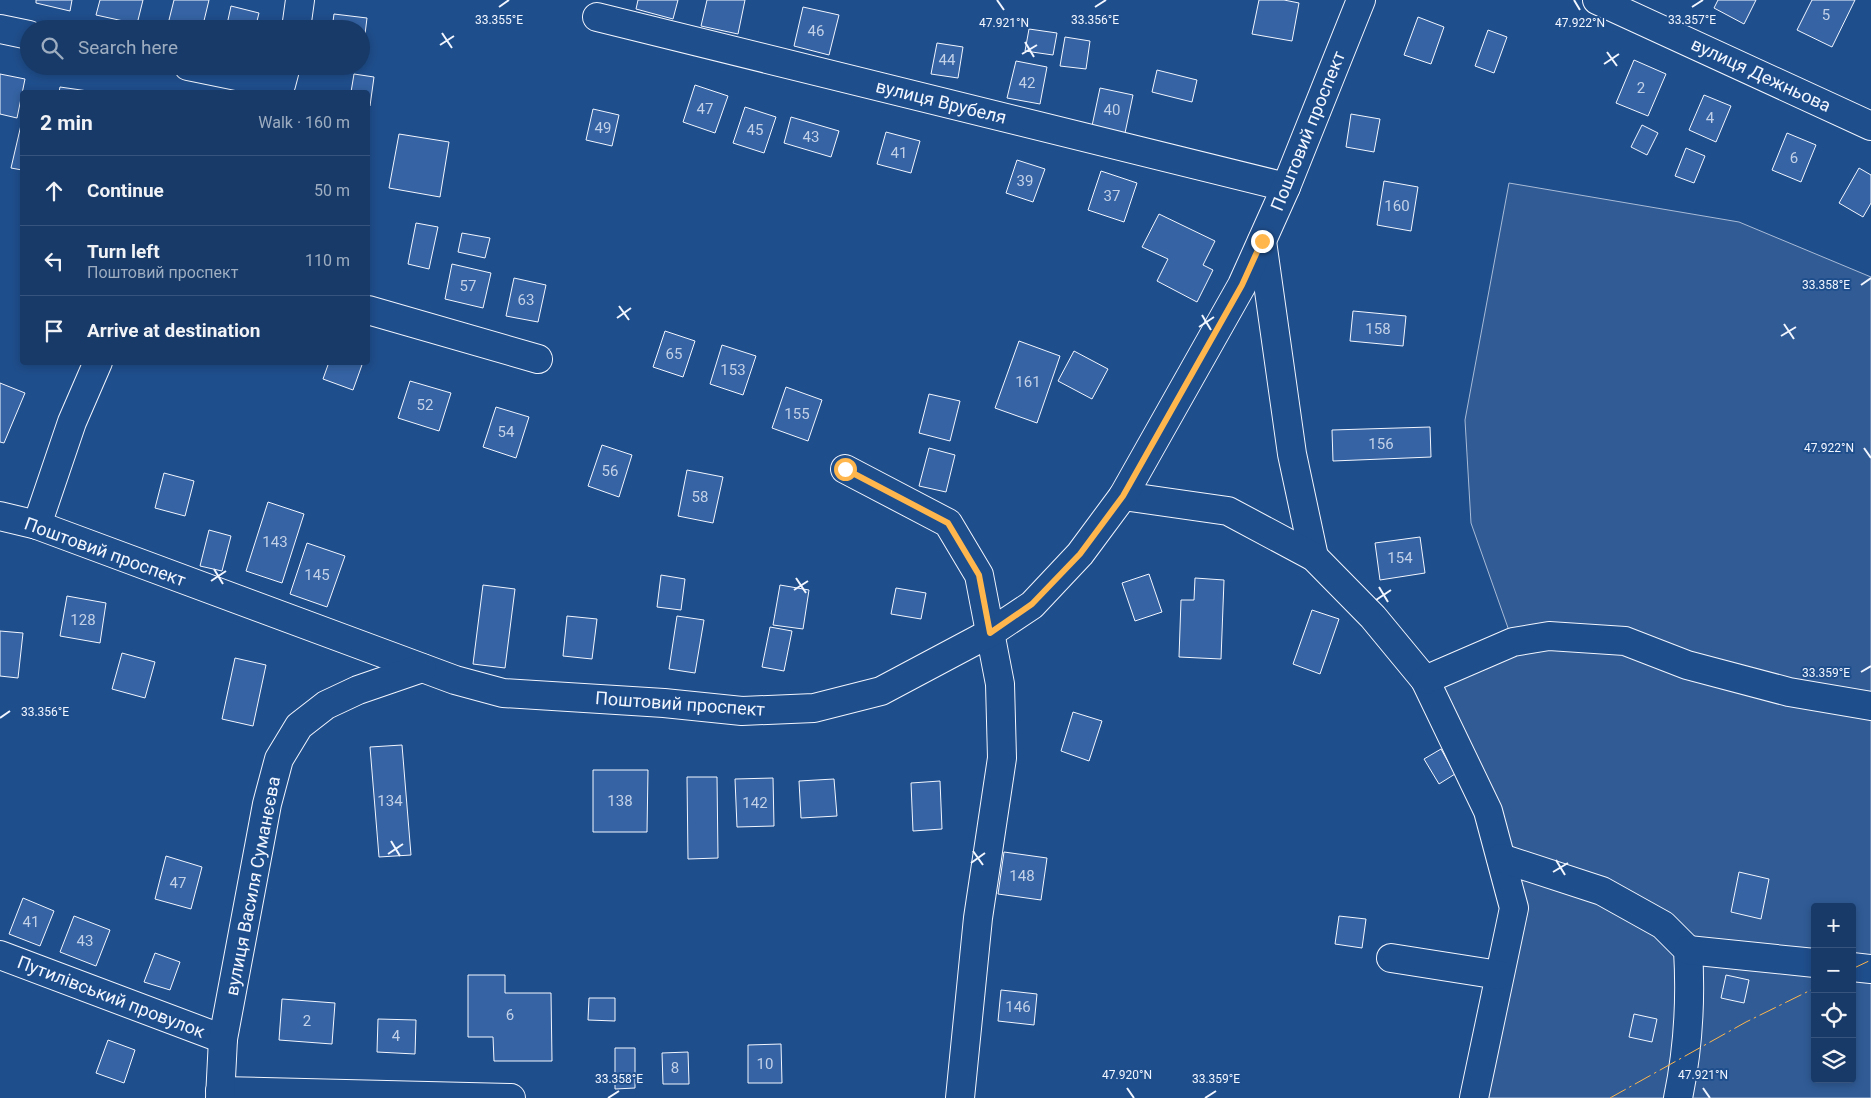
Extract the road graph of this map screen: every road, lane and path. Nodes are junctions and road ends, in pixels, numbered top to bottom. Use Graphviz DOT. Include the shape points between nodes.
graph roads {
  1 [pos="300,0"];
  2 [pos="1361,0"];
  3 [pos="1597,0"];
  4 [pos="597,17"];
  5 [pos="297,20"];
  6 [pos="0,29"];
  7 [pos="20,33"];
  8 [pos="232,75"];
  9 [pos="284,75"];
  10 [pos="1871,126"];
  11 [pos="1286,187"];
  12 [pos="1262,241"];
  13 [pos="370,311"];
  14 [pos="538,359"];
  15 [pos="97,365"];
  16 [pos="845,469"];
  17 [pos="1123,496"];
  18 [pos="0,516"];
  19 [pos="37,525"];
  20 [pos="1314,557"];
  21 [pos="990,633"];
  22 [pos="422,668"];
  23 [pos="1425,680"];
  24 [pos="1871,706"];
  25 [pos="1500,858"];
  26 [pos="1688,950"];
  27 [pos="0,955"];
  28 [pos="1391,958"];
  29 [pos="1811,963"];
  30 [pos="1856,967"];
  31 [pos="1871,969"];
  32 [pos="1500,975"];
  33 [pos="223,1039"];
  34 [pos="220,1095"];
  35 [pos="511,1098"];
  36 [pos="960,1098"];
  37 [pos="1474,1098"];
  38 [pos="1678,1098"];
  1 -- 5 [label="street"];
  2 -- 11 [label="street, Поштовий проспект"];
  3 -- 10 [label="street, вулиця Дежньова"];
  4 -- 11 [label="street, вулиця Врубеля"];
  6 -- 7 [label="street"];
  8 -- 9 [label="street" via="281,85"];
  11 -- 12 [label="street, Поштовий проспект"];
  12 -- 17 [label="street, Поштовий проспект" via="1237,294"];
  12 -- 20 [label="street" via="1292,454"];
  13 -- 14 [label="street"];
  15 -- 19 [label="street" via="72,422"];
  16 -- 21 [label="street" via="948,523 979,575"];
  17 -- 20 [label="street" via="1228,511"];
  17 -- 21 [label="street, Поштовий проспект" via="1080,554 1032,604"];
  18 -- 19 [label="street, Поштовий проспект"];
  19 -- 22 [label="street, Поштовий проспект"];
  20 -- 23 [label="street" via="1373,617"];
  21 -- 22 [label="street, Поштовий проспект" via="881,691 814,708 742,711 664,702 503,693"];
  21 -- 36 [label="street" via="1000,684 1002,758 978,918"];
  22 -- 33 [label="street, вулиця Василя Суманєєва" via="326,705 299,726 279,759 267,804"];
  23 -- 24 [label="street" via="1513,642 1549,636 1625,642 1686,665 1789,692"];
  23 -- 25 [label="street" via="1488,811"];
  25 -- 26 [label="street" via="1602,891 1663,925"];
  25 -- 32 [label="street" via="1514,908"];
  26 -- 29 [label="street"];
  26 -- 38 [label="street" via="1684,1068"];
  27 -- 33 [label="street, Путилівський провулок"];
  28 -- 32 [label="street"];
  30 -- 31 [label="street"];
  32 -- 37 [label="street"];
  33 -- 34 [label="street, вулиця Василя Суманєєва"];
  34 -- 35 [label="street"];
}
